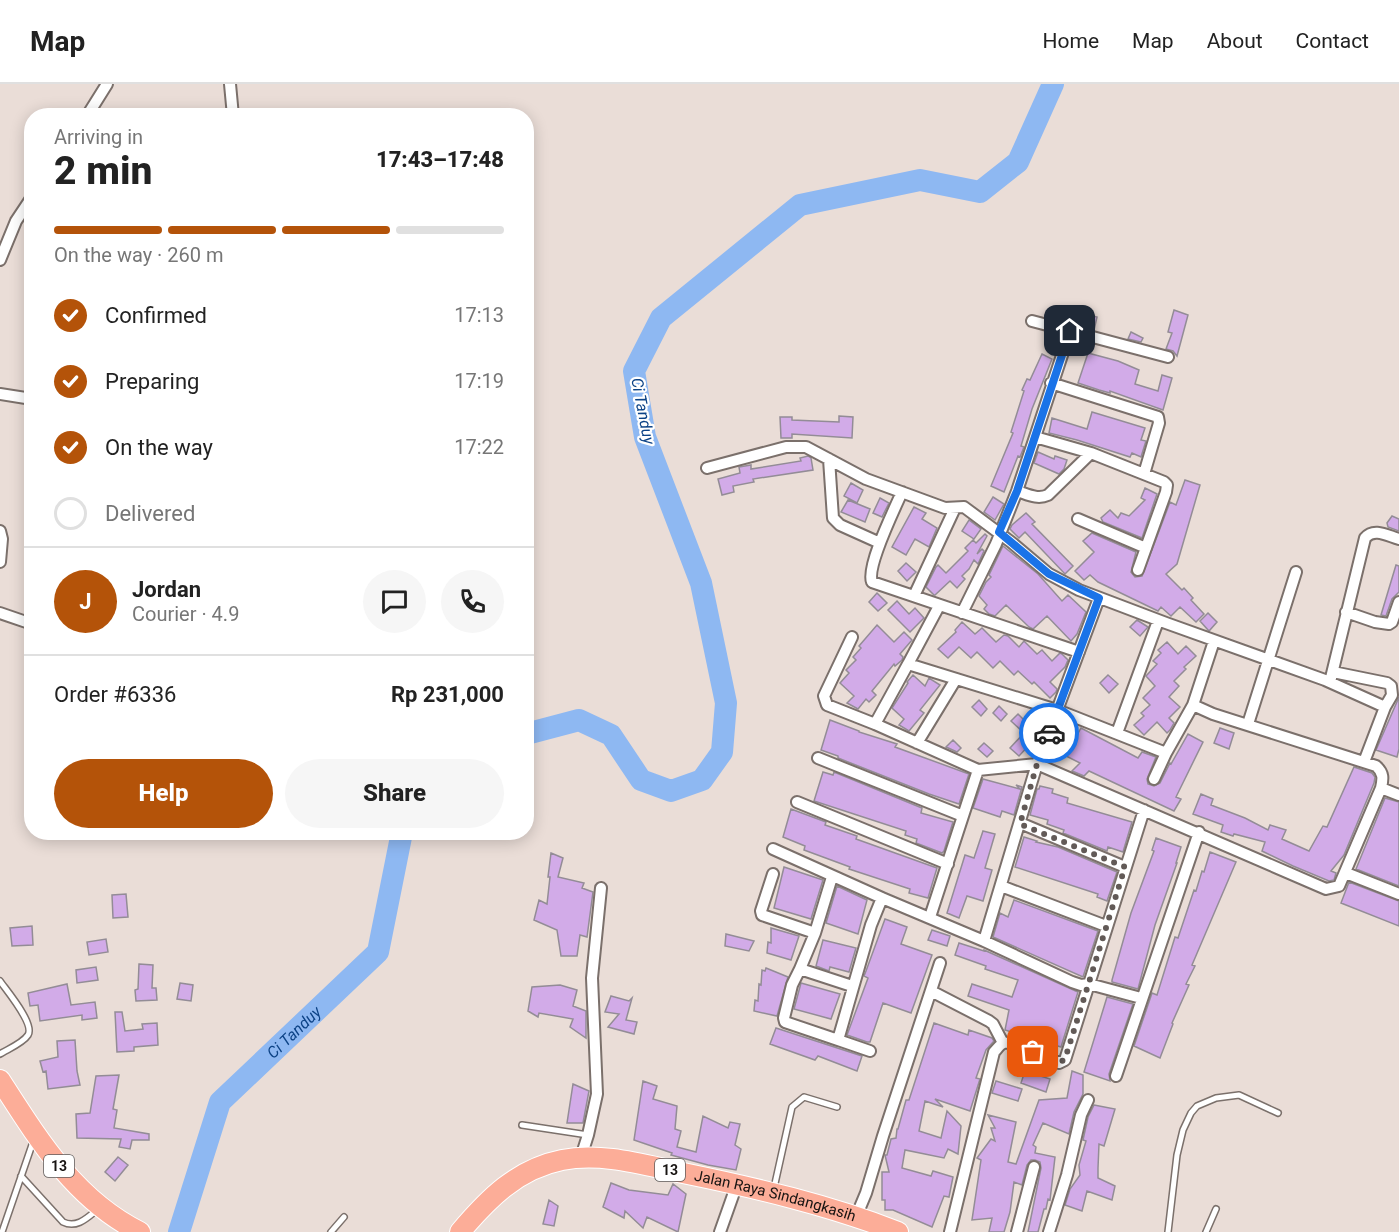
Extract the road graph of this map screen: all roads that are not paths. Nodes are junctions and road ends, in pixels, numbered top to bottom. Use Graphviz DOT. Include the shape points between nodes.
graph roads {
  1 [pos="107,84"];
  2 [pos="230,84"];
  3 [pos="92,108"];
  4 [pos="232,108"];
  5 [pos="24,209"];
  6 [pos="0,260"];
  7 [pos="1032,321"];
  8 [pos="1070,331"];
  9 [pos="1168,357"];
  10 [pos="1051,383"];
  11 [pos="0,394"];
  12 [pos="24,398"];
  13 [pos="1035,437"];
  14 [pos="1091,453"];
  15 [pos="829,459"];
  16 [pos="707,468"];
  17 [pos="1144,474"];
  18 [pos="1017,491"];
  19 [pos="902,492"];
  20 [pos="955,508"];
  21 [pos="1078,519"];
  22 [pos="0,531"];
  23 [pos="999,532"];
  24 [pos="1399,539"];
  25 [pos="880,543"];
  26 [pos="1146,548"];
  27 [pos="0,562"];
  28 [pos="1138,570"];
  29 [pos="1296,572"];
  30 [pos="914,596"];
  31 [pos="1099,598"];
  32 [pos="1399,602"];
  33 [pos="939,606"];
  34 [pos="1346,612"];
  35 [pos="0,613"];
  36 [pos="962,613"];
  37 [pos="24,621"];
  38 [pos="1158,621"];
  39 [pos="852,637"];
  40 [pos="1214,641"];
  41 [pos="1079,652"];
  42 [pos="1268,660"];
  43 [pos="908,664"];
  44 [pos="1332,677"];
  45 [pos="956,679"];
  46 [pos="1193,705"];
  47 [pos="1385,707"];
  48 [pos="1058,710"];
  49 [pos="875,724"];
  50 [pos="1248,724"];
  51 [pos="1117,733"];
  52 [pos="917,743"];
  53 [pos="1166,753"];
  54 [pos="818,758"];
  55 [pos="1364,762"];
  56 [pos="1037,764"];
  57 [pos="978,770"];
  58 [pos="1154,779"];
  59 [pos="1381,788"];
  60 [pos="1399,795"];
  61 [pos="797,802"];
  62 [pos="1144,810"];
  63 [pos="963,816"];
  64 [pos="1020,824"];
  65 [pos="1199,832"];
  66 [pos="773,849"];
  67 [pos="948,864"];
  68 [pos="1125,867"];
  69 [pos="1346,873"];
  70 [pos="773,874"];
  71 [pos="832,877"];
  72 [pos="1001,886"];
  73 [pos="601,888"];
  74 [pos="1399,894"];
  75 [pos="882,897"];
  76 [pos="930,917"];
  77 [pos="1106,926"];
  78 [pos="815,933"];
  79 [pos="984,941"];
  80 [pos="940,963"];
  81 [pos="800,969"];
  82 [pos="0,981"];
  83 [pos="1089,984"];
  84 [pos="852,986"];
  85 [pos="931,991"];
  86 [pos="1141,998"];
  87 [pos="838,1040"];
  88 [pos="1002,1043"];
  89 [pos="870,1051"];
  90 [pos="0,1054"];
  91 [pos="1116,1076"];
  92 [pos="0,1080"];
  93 [pos="1088,1100"];
  94 [pos="837,1107"];
  95 [pos="1278,1113"];
  96 [pos="522,1125"];
  97 [pos="36,1135"];
  98 [pos="588,1135"];
  99 [pos="580,1157"];
  100 [pos="1034,1167"];
  101 [pos="21,1176"];
  102 [pos="737,1184"];
  103 [pos="773,1193"];
  104 [pos="100,1208"];
  105 [pos="1216,1209"];
  106 [pos="856,1216"];
  107 [pos="344,1217"];
  108 [pos="892,1231"];
  109 [pos="2,1232"];
  110 [pos="140,1232"];
  111 [pos="331,1232"];
  112 [pos="460,1232"];
  113 [pos="720,1232"];
  114 [pos="950,1232"];
  115 [pos="1017,1232"];
  116 [pos="1049,1232"];
  117 [pos="1168,1232"];
  118 [pos="1206,1232"];
  1 -- 3 [label="street"];
  2 -- 4 [label="street"];
  5 -- 6 [label="street"];
  7 -- 8 [label="street"];
  8 -- 9 [label="street"];
  8 -- 10 [label="street"];
  10 -- 13 [label="street"];
  10 -- 17 [label="street" via="1158,417"];
  11 -- 12 [label="street"];
  13 -- 14 [label="street"];
  13 -- 18 [label="street"];
  14 -- 17 [label="street"];
  14 -- 18 [label="street" via="1048,495 1035,497"];
  15 -- 16 [label="street" via="806,447 792,446"];
  15 -- 19 [label="street"];
  15 -- 25 [label="street" via="835,522"];
  17 -- 26 [label="street" via="1164,482 1168,488"];
  18 -- 23 [label="street"];
  19 -- 20 [label="street"];
  19 -- 25 [label="street"];
  20 -- 23 [label="street" via="967,509"];
  20 -- 30 [label="street"];
  21 -- 26 [label="street"];
  22 -- 27 [label="street"];
  23 -- 31 [label="street" via="1049,574"];
  23 -- 36 [label="street"];
  24 -- 34 [label="street" via="1376,532 1365,538"];
  25 -- 30 [label="street" via="870,580"];
  26 -- 28 [label="street"];
  29 -- 42 [label="street"];
  30 -- 33 [label="street"];
  31 -- 38 [label="street"];
  31 -- 41 [label="street"];
  32 -- 34 [label="street" via="1389,624"];
  33 -- 36 [label="street"];
  33 -- 43 [label="street"];
  34 -- 44 [label="street"];
  35 -- 37 [label="street"];
  36 -- 41 [label="street"];
  38 -- 40 [label="street"];
  38 -- 51 [label="street"];
  39 -- 49 [label="street" via="825,701"];
  40 -- 42 [label="street"];
  40 -- 46 [label="street"];
  41 -- 48 [label="street"];
  42 -- 44 [label="street"];
  42 -- 50 [label="street"];
  43 -- 45 [label="street"];
  43 -- 49 [label="street"];
  44 -- 47 [label="street"];
  44 -- 47 [label="street" via="1391,686 1392,695"];
  45 -- 48 [label="street"];
  45 -- 52 [label="street"];
  46 -- 50 [label="street"];
  46 -- 53 [label="street"];
  47 -- 55 [label="street"];
  48 -- 51 [label="street"];
  48 -- 56 [label="street"];
  49 -- 52 [label="street"];
  50 -- 55 [label="street"];
  51 -- 53 [label="street"];
  52 -- 57 [label="street"];
  53 -- 58 [label="street"];
  54 -- 63 [label="street"];
  55 -- 59 [label="street" via="1381,770"];
  56 -- 57 [label="street"];
  56 -- 62 [label="street"];
  56 -- 64 [label="street"];
  57 -- 63 [label="street"];
  59 -- 60 [label="street"];
  59 -- 69 [label="street"];
  61 -- 67 [label="street"];
  62 -- 65 [label="street"];
  62 -- 68 [label="street"];
  63 -- 67 [label="street"];
  64 -- 68 [label="street"];
  64 -- 72 [label="street"];
  65 -- 69 [label="street" via="1326,889 1339,886"];
  65 -- 86 [label="street"];
  66 -- 71 [label="street"];
  67 -- 76 [label="street"];
  68 -- 77 [label="street"];
  69 -- 74 [label="street"];
  70 -- 78 [label="street" via="762,915"];
  71 -- 75 [label="street"];
  71 -- 78 [label="street"];
  72 -- 77 [label="street"];
  72 -- 79 [label="street"];
  73 -- 98 [label="street" via="592,978 597,1094"];
  75 -- 76 [label="street"];
  75 -- 84 [label="street"];
  76 -- 79 [label="street"];
  77 -- 83 [label="street"];
  78 -- 81 [label="street"];
  79 -- 83 [label="street" via="1072,982"];
  80 -- 85 [label="street"];
  81 -- 84 [label="street"];
  81 -- 87 [label="street" via="792,985 784,1022"];
  82 -- 90 [label="lane" via="29,1028 27,1036"];
  83 -- 86 [label="street"];
  83 -- 88 [label="street" via="1064,1062"];
  84 -- 87 [label="street"];
  85 -- 88 [label="street" via="989,1020"];
  85 -- 106 [label="street"];
  86 -- 91 [label="street"];
  87 -- 89 [label="street"];
  88 -- 114 [label="street" via="991,1059"];
  92 -- 97 [label="highway, 13"];
  93 -- 116 [label="street"];
  94 -- 103 [label="lane" via="804,1097 792,1107"];
  95 -- 117 [label="lane" via="1239,1095 1204,1102 1191,1113 1178,1155"];
  96 -- 98 [label="lane"];
  97 -- 101 [label="lane"];
  97 -- 104 [label="highway, 13" via="72,1181"];
  98 -- 99 [label="street"];
  99 -- 102 [label="highway, Jalan Raya Sindangkasih / 13" via="633,1162"];
  99 -- 112 [label="highway, Jalan Raya Sindangkasih / 13" via="525,1174 486,1201"];
  100 -- 115 [label="street"];
  101 -- 104 [label="lane" via="69,1225 76,1225"];
  101 -- 109 [label="lane"];
  102 -- 103 [label="highway, Jalan Raya Sindangkasih / 13"];
  102 -- 113 [label="street"];
  103 -- 106 [label="highway, Jalan Raya Sindangkasih / 13"];
  104 -- 110 [label="highway, 13"];
  105 -- 118 [label="lane"];
  106 -- 108 [label="highway, Jalan Raya Sindangkasih / 13"];
  107 -- 111 [label="lane"];
}
